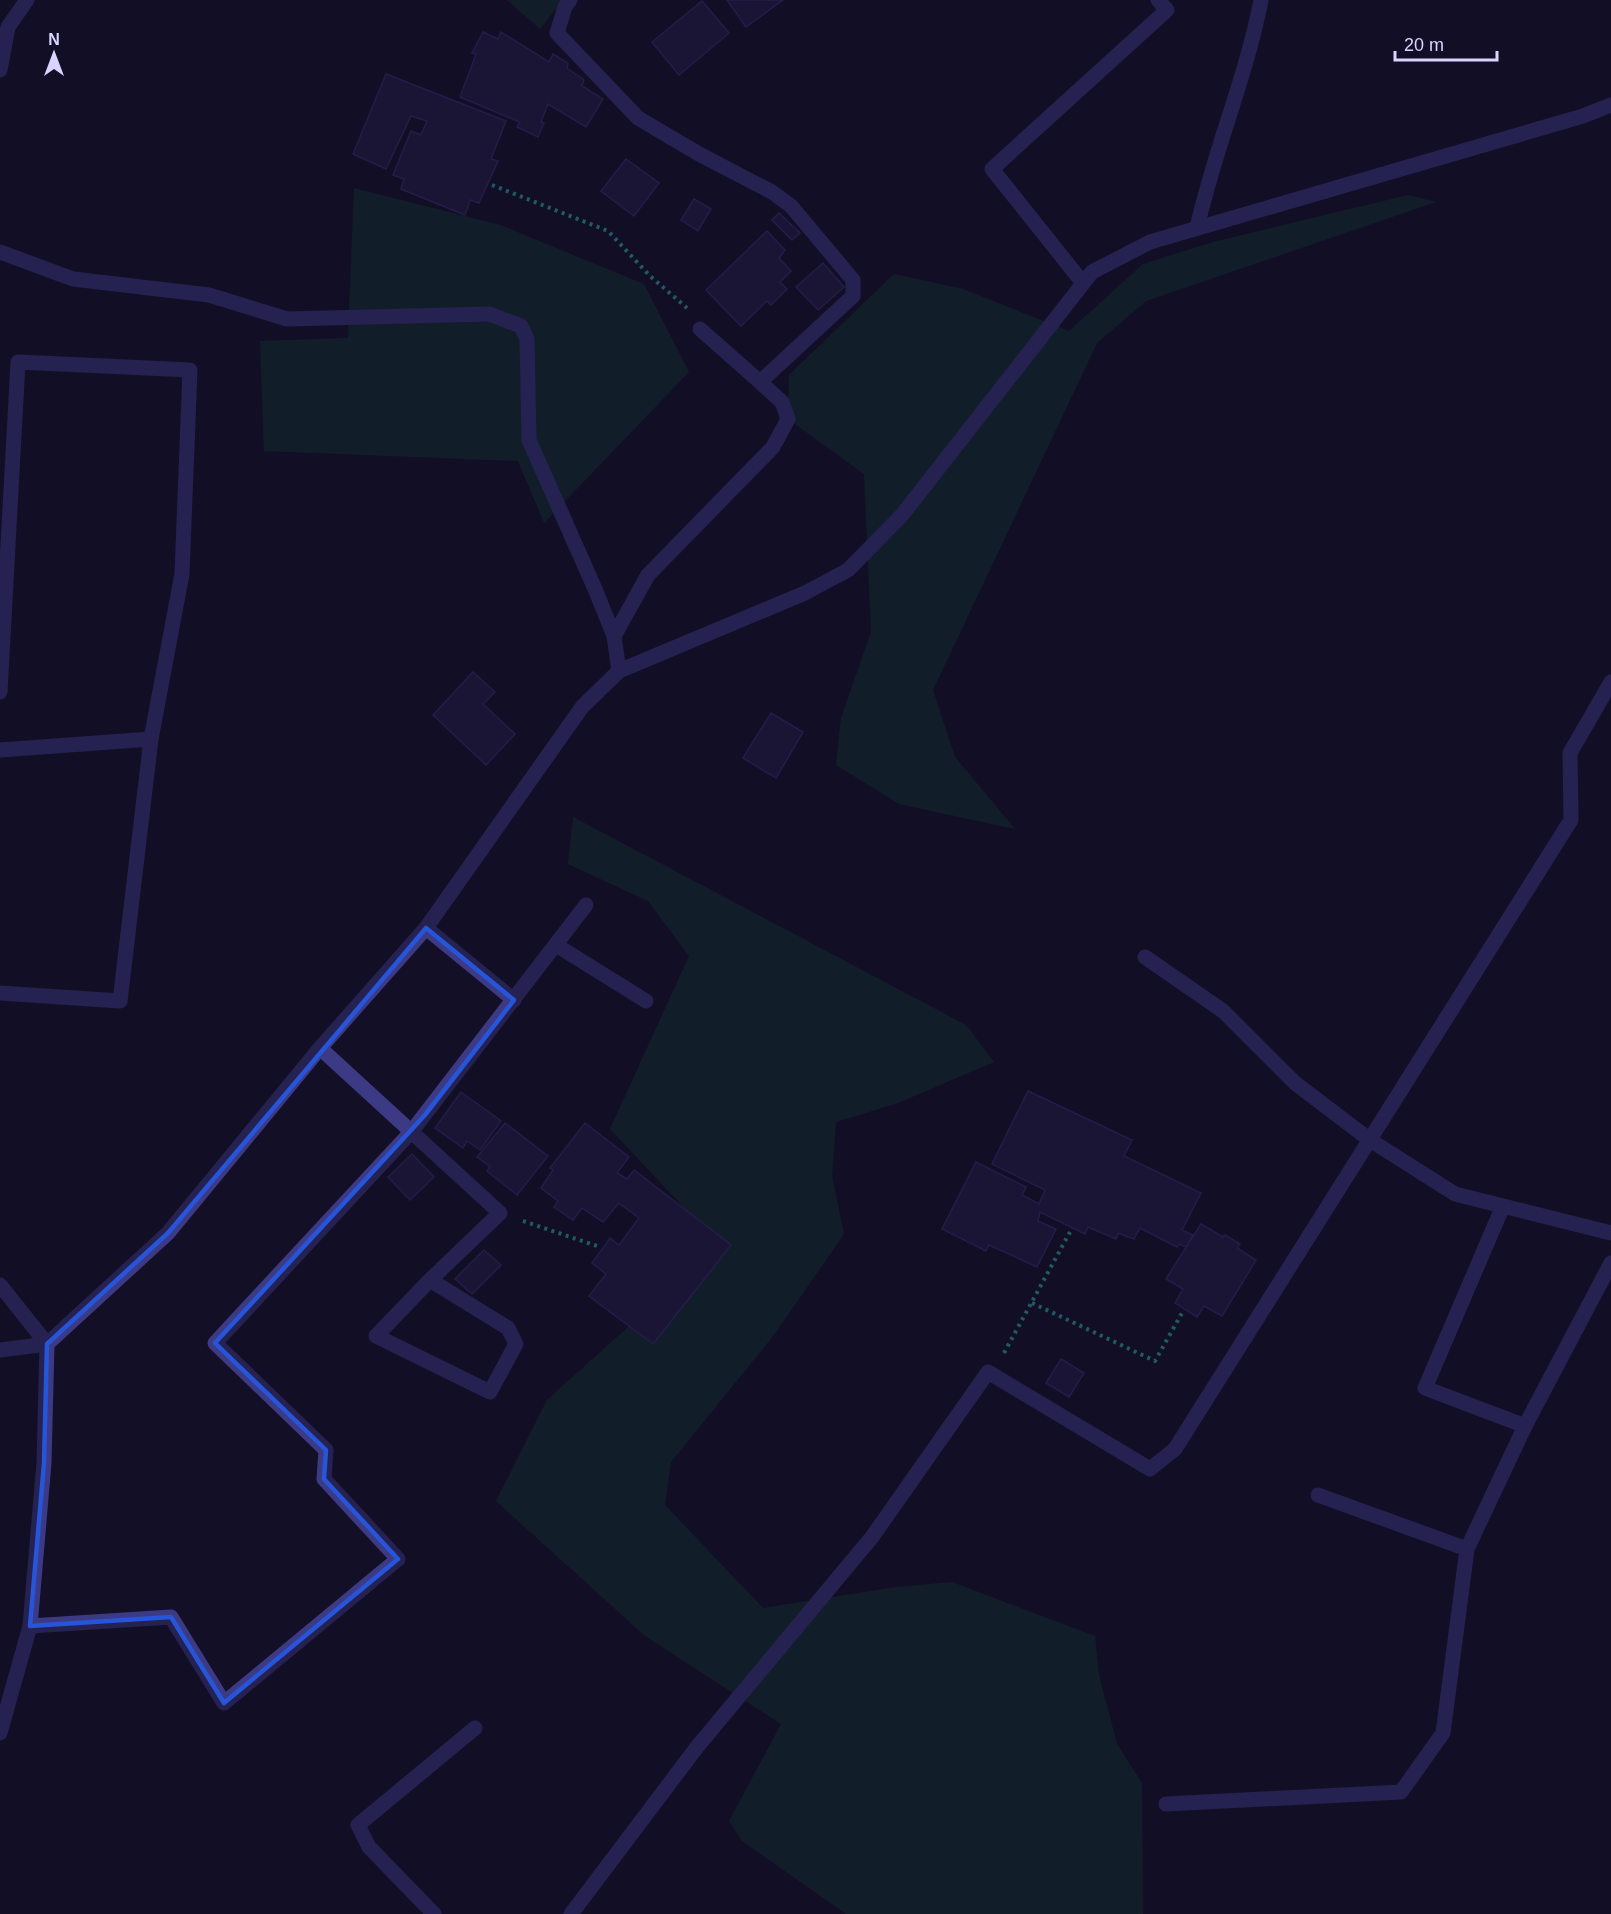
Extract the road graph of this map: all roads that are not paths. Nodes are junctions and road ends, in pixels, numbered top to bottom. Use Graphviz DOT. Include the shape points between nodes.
graph roads {
  1 [pos="27,0"];
  2 [pos="570,0"];
  3 [pos="1158,0"];
  4 [pos="1261,0"];
  5 [pos="4,29"];
  6 [pos="0,70"];
  7 [pos="1611,105"];
  8 [pos="1197,228"];
  9 [pos="0,252"];
  10 [pos="1083,283"];
  11 [pos="700,328"];
  12 [pos="760,382"];
  13 [pos="614,636"];
  14 [pos="619,671"];
  15 [pos="1611,682"];
  16 [pos="0,692"];
  17 [pos="152,739"];
  18 [pos="0,750"];
  19 [pos="586,905"];
  20 [pos="426,928"];
  21 [pos="556,945"];
  22 [pos="1145,957"];
  23 [pos="0,993"];
  24 [pos="513,1000"];
  25 [pos="646,1002"];
  26 [pos="321,1048"];
  27 [pos="412,1131"];
  28 [pos="1370,1140"];
  29 [pos="1503,1206"];
  30 [pos="1611,1233"];
  31 [pos="1611,1263"];
  32 [pos="430,1280"];
  33 [pos="0,1285"];
  34 [pos="47,1344"];
  35 [pos="0,1350"];
  36 [pos="1525,1426"];
  37 [pos="1318,1496"];
  38 [pos="1467,1549"];
  39 [pos="30,1626"];
  40 [pos="475,1728"];
  41 [pos="0,1733"];
  42 [pos="1166,1804"];
  43 [pos="434,1914"];
  44 [pos="571,1914"];
  1 -- 5 [label="street"];
  2 -- 12 [label="street" via="557,33 638,118 792,206 853,280 853,296"];
  3 -- 10 [label="street" via="1167,10 992,169"];
  4 -- 8 [label="street"];
  5 -- 6 [label="street"];
  7 -- 8 [label="street"];
  8 -- 10 [label="street" via="1150,242 1092,272"];
  9 -- 13 [label="street" via="73,279 209,295 287,319 489,314 521,326 527,339 529,440"];
  10 -- 14 [label="street" via="902,515 848,570 805,593"];
  11 -- 12 [label="street"];
  12 -- 13 [label="street" via="782,402 788,419 772,447 648,576"];
  13 -- 14 [label="street"];
  14 -- 20 [label="street" via="582,707"];
  15 -- 28 [label="street" via="1570,753 1571,820"];
  16 -- 17 [label="street" via="18,363 190,370 182,574"];
  17 -- 18 [label="street"];
  17 -- 23 [label="street" via="120,1001"];
  19 -- 21 [label="street"];
  20 -- 24 [label="street"];
  20 -- 26 [label="street"];
  21 -- 24 [label="street"];
  21 -- 25 [label="street"];
  22 -- 28 [label="street" via="1223,1011 1295,1083"];
  24 -- 27 [label="street"];
  26 -- 27 [label="street"];
  26 -- 34 [label="street" via="168,1233"];
  27 -- 32 [label="street" via="500,1213"];
  27 -- 39 [label="street" via="215,1342 326,1450 324,1479 398,1560 224,1703 171,1617"];
  28 -- 29 [label="street" via="1455,1194"];
  28 -- 44 [label="street" via="1175,1449 1150,1469 988,1372 872,1537 697,1747"];
  29 -- 30 [label="street"];
  29 -- 36 [label="street" via="1425,1388"];
  31 -- 36 [label="street"];
  32 -- 32 [label="street" via="376,1336 490,1392 516,1344 508,1328"];
  33 -- 34 [label="street"];
  34 -- 35 [label="street"];
  34 -- 39 [label="street" via="44,1463"];
  36 -- 38 [label="street"];
  37 -- 38 [label="street"];
  38 -- 42 [label="street" via="1443,1733 1401,1792"];
  39 -- 41 [label="street"];
  40 -- 43 [label="street" via="358,1825 369,1847"];
}
